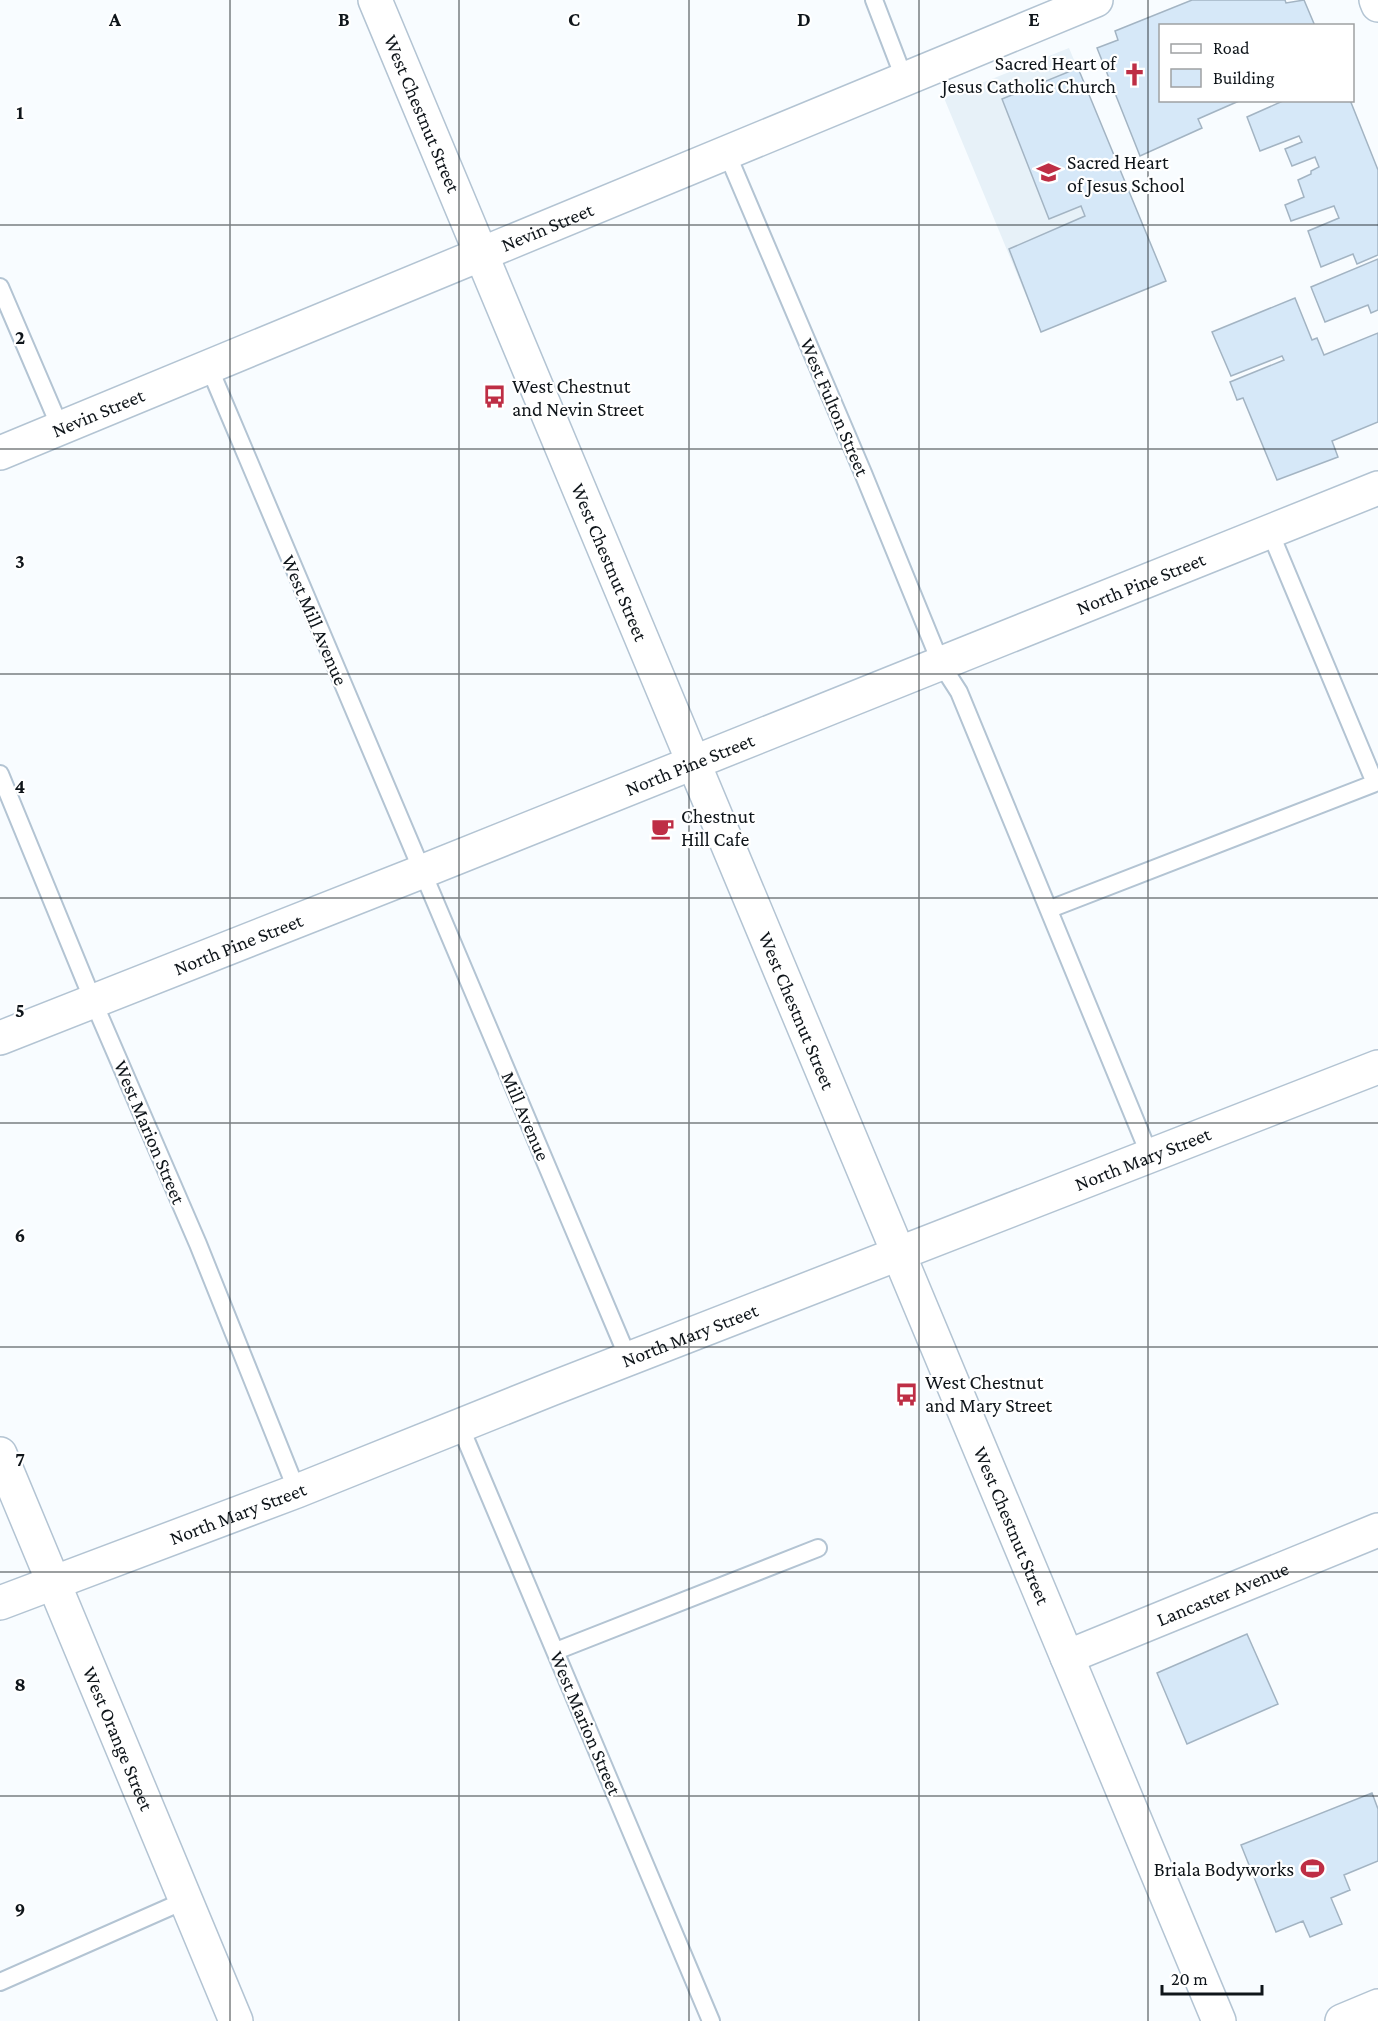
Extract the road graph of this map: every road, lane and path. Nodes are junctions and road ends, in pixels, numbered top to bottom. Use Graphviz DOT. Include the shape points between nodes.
graph roads {
  1 [pos="375,0"];
  2 [pos="874,0"];
  3 [pos="1096,0"];
  4 [pos="1376,0"];
  5 [pos="1378,5"];
  6 [pos="904,78"];
  7 [pos="726,151"];
  8 [pos="481,253"];
  9 [pos="0,286"];
  10 [pos="208,367"];
  11 [pos="60,427"];
  12 [pos="0,453"];
  13 [pos="1378,488"];
  14 [pos="1270,532"];
  15 [pos="940,664"];
  16 [pos="694,763"];
  17 [pos="0,774"];
  18 [pos="1376,782"];
  19 [pos="421,872"];
  20 [pos="1050,909"];
  21 [pos="94,1003"];
  22 [pos="0,1038"];
  23 [pos="1378,1067"];
  24 [pos="1150,1156"];
  25 [pos="899,1254"];
  26 [pos="629,1360"];
  27 [pos="460,1426"];
  28 [pos="0,1454"];
  29 [pos="297,1491"];
  30 [pos="1378,1530"];
  31 [pos="818,1548"];
  32 [pos="54,1581"];
  33 [pos="0,1603"];
  34 [pos="556,1652"];
  35 [pos="1067,1657"];
  36 [pos="186,1900"];
  37 [pos="0,1982"];
  38 [pos="1378,2007"];
  39 [pos="236,2021"];
  40 [pos="711,2021"];
  41 [pos="1219,2021"];
  42 [pos="1342,2021"];
  1 -- 8 [label="street, West Chestnut Street"];
  2 -- 6 [label="lane"];
  3 -- 6 [label="street, Nevin Street"];
  4 -- 5 [label="street"];
  6 -- 7 [label="street, Nevin Street"];
  7 -- 8 [label="street, Nevin Street"];
  7 -- 15 [label="lane, West Fulton Street"];
  8 -- 10 [label="street, Nevin Street"];
  8 -- 16 [label="street, West Chestnut Street"];
  9 -- 11 [label="lane"];
  10 -- 11 [label="street, Nevin Street"];
  10 -- 19 [label="lane, West Mill Avenue"];
  11 -- 12 [label="street, Nevin Street"];
  13 -- 14 [label="street, North Pine Street"];
  14 -- 15 [label="street, North Pine Street"];
  14 -- 18 [label="lane"];
  15 -- 16 [label="street, North Pine Street"];
  15 -- 20 [label="lane, West Fulton Street" via="959,692"];
  16 -- 19 [label="street, North Pine Street"];
  16 -- 25 [label="street, West Chestnut Street"];
  17 -- 21 [label="lane, West Marion Street"];
  18 -- 20 [label="lane"];
  19 -- 21 [label="street, North Pine Street"];
  19 -- 26 [label="lane, Mill Avenue"];
  20 -- 24 [label="lane, West Fulton Street"];
  21 -- 22 [label="street, North Pine Street"];
  21 -- 29 [label="lane, West Marion Street" via="198,1244"];
  23 -- 24 [label="street, North Mary Street"];
  24 -- 25 [label="street, North Mary Street"];
  25 -- 26 [label="street, North Mary Street"];
  25 -- 35 [label="street, West Chestnut Street"];
  26 -- 27 [label="street, North Mary Street"];
  27 -- 29 [label="street, North Mary Street"];
  27 -- 34 [label="lane, West Marion Street"];
  28 -- 32 [label="street, West Orange Street"];
  29 -- 32 [label="street, North Mary Street"];
  30 -- 35 [label="street, Lancaster Avenue"];
  31 -- 34 [label="lane"];
  32 -- 33 [label="street, North Mary Street"];
  32 -- 36 [label="street, West Orange Street"];
  34 -- 40 [label="lane, West Marion Street"];
  35 -- 41 [label="street, West Chestnut Street"];
  36 -- 37 [label="lane"];
  36 -- 39 [label="street, West Orange Street"];
  38 -- 42 [label="street"];
}
